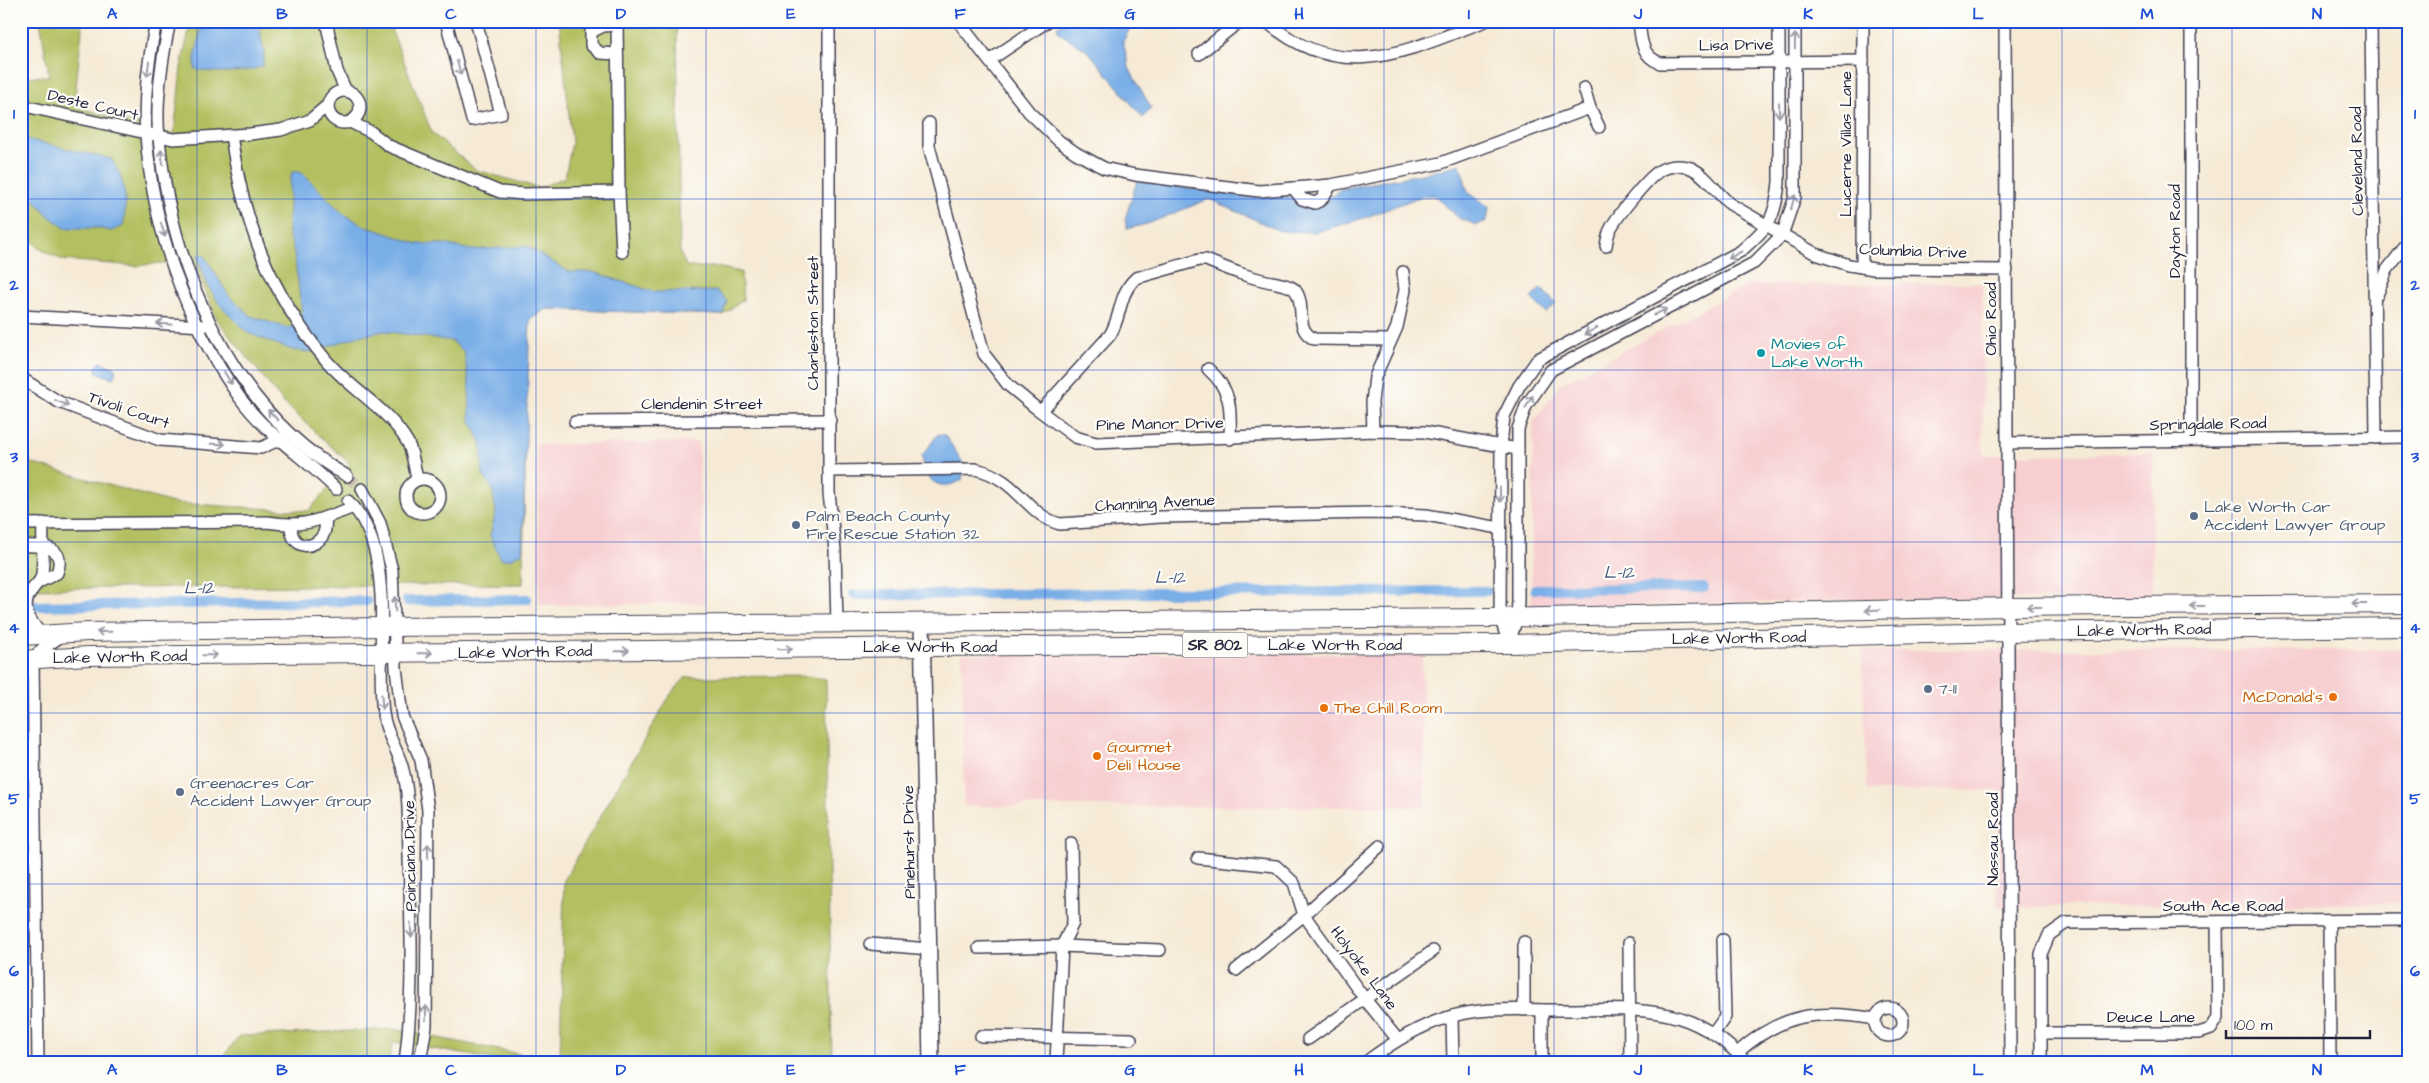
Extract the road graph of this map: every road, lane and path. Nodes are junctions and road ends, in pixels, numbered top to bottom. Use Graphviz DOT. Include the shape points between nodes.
graph roads {
  1 [pos="156,21"];
  2 [pos="170,21"];
  3 [pos="326,21"];
  4 [pos="446,21"];
  5 [pos="476,21"];
  6 [pos="829,21"];
  7 [pos="958,21"];
  8 [pos="1048,21"];
  9 [pos="1240,21"];
  10 [pos="1266,21"];
  11 [pos="1485,21"];
  12 [pos="1638,21"];
  13 [pos="1779,21"];
  14 [pos="1795,21"];
  15 [pos="1863,21"];
  16 [pos="2005,21"];
  17 [pos="2190,21"];
  18 [pos="2371,21"];
  19 [pos="617,23"];
  20 [pos="617,54"];
  21 [pos="1199,54"];
  22 [pos="990,60"];
  23 [pos="1780,61"];
  24 [pos="1795,61"];
  25 [pos="1863,61"];
  26 [pos="1584,88"];
  27 [pos="341,93"];
  28 [pos="21,102"];
  29 [pos="328,105"];
  30 [pos="1590,108"];
  31 [pos="360,110"];
  32 [pos="310,120"];
  33 [pos="336,121"];
  34 [pos="350,122"];
  35 [pos="929,123"];
  36 [pos="1598,127"];
  37 [pos="371,132"];
  38 [pos="146,134"];
  39 [pos="231,135"];
  40 [pos="159,136"];
  41 [pos="1331,185"];
  42 [pos="1293,188"];
  43 [pos="619,192"];
  44 [pos="1768,227"];
  45 [pos="1782,235"];
  46 [pos="2408,243"];
  47 [pos="1606,246"];
  48 [pos="622,252"];
  49 [pos="1862,268"];
  50 [pos="2006,270"];
  51 [pos="1403,272"];
  52 [pos="2375,301"];
  53 [pos="21,316"];
  54 [pos="198,326"];
  55 [pos="213,327"];
  56 [pos="1390,340"];
  57 [pos="1208,369"];
  58 [pos="21,378"];
  59 [pos="1040,411"];
  60 [pos="830,420"];
  61 [pos="574,422"];
  62 [pos="1373,431"];
  63 [pos="291,434"];
  64 [pos="2408,437"];
  65 [pos="2376,438"];
  66 [pos="1230,439"];
  67 [pos="278,440"];
  68 [pos="2191,440"];
  69 [pos="2008,443"];
  70 [pos="1501,446"];
  71 [pos="1517,448"];
  72 [pos="830,471"];
  73 [pos="347,476"];
  74 [pos="417,480"];
  75 [pos="336,489"];
  76 [pos="362,489"];
  77 [pos="326,517"];
  78 [pos="43,523"];
  79 [pos="21,524"];
  80 [pos="291,526"];
  81 [pos="1500,528"];
  82 [pos="385,540"];
  83 [pos="373,544"];
  84 [pos="42,545"];
  85 [pos="21,546"];
  86 [pos="40,582"];
  87 [pos="2408,604"];
  88 [pos="1720,613"];
  89 [pos="1508,617"];
  90 [pos="2008,618"];
  91 [pos="1168,620"];
  92 [pos="922,622"];
  93 [pos="837,624"];
  94 [pos="389,627"];
  95 [pos="2408,627"];
  96 [pos="67,633"];
  97 [pos="41,634"];
  98 [pos="21,636"];
  99 [pos="1576,642"];
  100 [pos="1509,644"];
  101 [pos="1124,645"];
  102 [pos="923,647"];
  103 [pos="388,653"];
  104 [pos="27,660"];
  105 [pos="1070,844"];
  106 [pos="1380,846"];
  107 [pos="1198,858"];
  108 [pos="1304,914"];
  109 [pos="2408,920"];
  110 [pos="2329,922"];
  111 [pos="2217,923"];
  112 [pos="1724,940"];
  113 [pos="1524,942"];
  114 [pos="870,944"];
  115 [pos="1629,944"];
  116 [pos="1062,946"];
  117 [pos="979,948"];
  118 [pos="929,949"];
  119 [pos="1160,950"];
  120 [pos="1433,951"];
  121 [pos="1236,970"];
  122 [pos="1364,998"];
  123 [pos="1524,1010"];
  124 [pos="1542,1010"];
  125 [pos="1630,1011"];
  126 [pos="1452,1016"];
  127 [pos="1875,1019"];
  128 [pos="2041,1033"];
  129 [pos="1713,1034"];
  130 [pos="981,1036"];
  131 [pos="1056,1036"];
  132 [pos="1131,1038"];
  133 [pos="1308,1039"];
  134 [pos="1398,1040"];
  135 [pos="1738,1053"];
  136 [pos="38,1062"];
  137 [pos="405,1062"];
  138 [pos="420,1062"];
  139 [pos="931,1062"];
  140 [pos="1056,1062"];
  141 [pos="1366,1062"];
  142 [pos="1453,1062"];
  143 [pos="1542,1062"];
  144 [pos="1630,1062"];
  145 [pos="1746,1062"];
  146 [pos="2010,1062"];
  147 [pos="2042,1062"];
  148 [pos="2330,1062"];
  1 -- 38 [label="street, one-way" via="147,74"];
  2 -- 40 [label="street" via="160,76"];
  3 -- 27 [label="street"];
  4 -- 5 [label="street, one-way" via="472,120 501,114"];
  6 -- 60 [label="street, Charleston Street"];
  7 -- 22 [label="street"];
  8 -- 22 [label="street"];
  9 -- 21 [label="street"];
  10 -- 11 [label="street" via="1311,50 1359,58 1395,54"];
  12 -- 23 [label="street, Lisa Drive" via="1644,51 1660,63"];
  13 -- 23 [label="street"];
  24 -- 14 [label="street, one-way"];
  15 -- 25 [label="street, Lucerne Villas Lane"];
  16 -- 50 [label="street, Ohio Road"];
  17 -- 68 [label="street, Dayton Road"];
  18 -- 52 [label="street, Cleveland Road"];
  19 -- 20 [label="street"];
  19 -- 20 [label="street" via="591,32 591,45 600,53"];
  20 -- 43 [label="street"];
  22 -- 42 [label="street" via="1029,112 1059,141 1104,168 1259,191"];
  23 -- 24 [label="street, Lisa Drive"];
  23 -- 44 [label="street, one-way" via="1779,182 1776,205"];
  24 -- 25 [label="street, Lisa Drive"];
  45 -- 24 [label="street, one-way" via="1795,197"];
  25 -- 49 [label="street, Lucerne Villas Lane"];
  26 -- 30 [label="street"];
  27 -- 29 [label="street"];
  27 -- 31 [label="street" via="355,96"];
  28 -- 38 [label="street, Deste Court" via="29,107"];
  29 -- 32 [label="street"];
  29 -- 33 [label="street" via="330,116"];
  30 -- 36 [label="street"];
  30 -- 41 [label="street" via="1441,163"];
  31 -- 34 [label="street"];
  31 -- 37 [label="street"];
  32 -- 33 [label="street"];
  32 -- 39 [label="street, Deste Court" via="281,130"];
  33 -- 34 [label="street"];
  34 -- 37 [label="street"];
  35 -- 59 [label="street, Pine Manor Drive" via="929,146 984,354 1008,385"];
  37 -- 43 [label="street" via="388,146 500,192"];
  38 -- 40 [label="street, Deste Court"];
  38 -- 54 [label="street, one-way" via="156,207 184,297"];
  39 -- 40 [label="street, Deste Court"];
  39 -- 74 [label="street" via="239,186 268,272 294,318 327,361 369,402 394,421 409,445"];
  55 -- 40 [label="street, one-way" via="196,292 169,204"];
  41 -- 42 [label="street"];
  41 -- 42 [label="street" via="1316,203 1302,199"];
  43 -- 48 [label="street"];
  44 -- 45 [label="street, Columbia Drive"];
  44 -- 47 [label="street, Columbia Drive" via="1730,204 1702,175 1687,167 1673,166 1660,170 1650,179 1610,229"];
  44 -- 70 [label="street, one-way" via="1741,251 1538,359 1504,416"];
  45 -- 49 [label="street, Columbia Drive" via="1816,254"];
  71 -- 45 [label="street, one-way" via="1518,429 1526,406 1551,370 1754,262"];
  46 -- 52 [label="street, Cleveland Road" via="2387,270"];
  49 -- 50 [label="street, Columbia Drive"];
  50 -- 69 [label="street, Ohio Road"];
  51 -- 56 [label="street" via="1405,290 1398,327"];
  52 -- 65 [label="street, Cleveland Road"];
  54 -- 53 [label="street, one-way"];
  54 -- 55 [label="street"];
  54 -- 67 [label="street, one-way" via="241,399"];
  63 -- 55 [label="street, one-way" via="252,391"];
  56 -- 59 [label="street" via="1308,336 1302,325 1298,294 1294,289 1199,260 1136,278 1123,294 1110,334"];
  56 -- 62 [label="street" via="1376,377 1372,402"];
  57 -- 66 [label="street" via="1222,381 1228,399"];
  58 -- 67 [label="street, Tivoli Court, one-way" via="59,402 160,440 262,448"];
  59 -- 66 [label="street, Pine Manor Drive" via="1075,437 1096,443"];
  60 -- 61 [label="street, Clendenin Street"];
  60 -- 72 [label="street, Charleston Street"];
  62 -- 66 [label="street, Pine Manor Drive"];
  62 -- 70 [label="street, Pine Manor Drive" via="1425,432"];
  63 -- 67 [label="street, Tivoli Court"];
  63 -- 73 [label="street"];
  64 -- 65 [label="street, Springdale Road"];
  65 -- 68 [label="street, Springdale Road"];
  67 -- 75 [label="street"];
  68 -- 69 [label="street, Springdale Road"];
  69 -- 90 [label="street, Ohio Road"];
  70 -- 71 [label="street, Pine Manor Drive"];
  70 -- 81 [label="street, one-way"];
  71 -- 89 [label="street"];
  72 -- 81 [label="street, Channing Avenue" via="975,469 990,472 1007,482 1050,522 1060,524 1161,517 1375,513 1426,515"];
  72 -- 93 [label="street, Charleston Street"];
  76 -- 82 [label="street"];
  77 -- 80 [label="street"];
  77 -- 80 [label="street" via="320,539 306,545 294,541"];
  77 -- 83 [label="street" via="351,504 368,529"];
  78 -- 79 [label="street"];
  78 -- 80 [label="street" via="267,522"];
  78 -- 84 [label="street"];
  81 -- 89 [label="street"];
  82 -- 83 [label="street"];
  94 -- 82 [label="street, one-way" via="392,570"];
  83 -- 94 [label="street"];
  84 -- 85 [label="street"];
  84 -- 86 [label="street"];
  84 -- 86 [label="street" via="53,549 59,566 57,573"];
  86 -- 97 [label="street" via="32,589 26,609 30,621"];
  87 -- 90 [label="main road, Lake Worth Road / SR 802, one-way"];
  88 -- 89 [label="main road, Lake Worth Road / SR 802"];
  90 -- 88 [label="main road, Lake Worth Road / SR 802, one-way"];
  88 -- 99 [label="main road" via="1705,629 1646,631"];
  89 -- 91 [label="main road, Lake Worth Road / SR 802"];
  89 -- 100 [label="street"];
  89 -- 100 [label="street"];
  90 -- 95 [label="main road, Lake Worth Road / SR 802"];
  90 -- 99 [label="main road, Lake Worth Road / SR 802"];
  90 -- 146 [label="street, Nassau Road"];
  91 -- 92 [label="main road, Lake Worth Road / SR 802"];
  91 -- 101 [label="main road" via="1139,631"];
  92 -- 93 [label="main road, Lake Worth Road / SR 802"];
  92 -- 102 [label="street, Pinehurst Drive"];
  93 -- 94 [label="main road, Lake Worth Road / SR 802"];
  94 -- 96 [label="main road, Lake Worth Road / SR 802, one-way"];
  94 -- 103 [label="street"];
  96 -- 97 [label="main road, Lake Worth Road / SR 802"];
  96 -- 104 [label="street"];
  97 -- 98 [label="main road, Lake Worth Road / SR 802"];
  99 -- 100 [label="main road, Lake Worth Road / SR 802"];
  100 -- 101 [label="main road, Lake Worth Road / SR 802"];
  101 -- 102 [label="main road, Lake Worth Road / SR 802"];
  103 -- 102 [label="main road, Lake Worth Road / SR 802, one-way"];
  102 -- 118 [label="street, Pinehurst Drive"];
  104 -- 103 [label="main road, Lake Worth Road / SR 802, one-way" via="89,656"];
  103 -- 137 [label="street, Poinciana Drive, one-way" via="380,669 383,716 404,771 408,816 412,951"];
  138 -- 103 [label="street, Poinciana Drive, one-way" via="426,1026 428,810 421,760 402,716"];
  104 -- 136 [label="street"];
  105 -- 116 [label="street" via="1073,923"];
  106 -- 108 [label="street"];
  107 -- 108 [label="street, Holyoke Lane" via="1276,866 1294,883"];
  108 -- 121 [label="street"];
  108 -- 122 [label="street, Holyoke Lane"];
  109 -- 110 [label="street, South Ace Road"];
  110 -- 111 [label="street, South Ace Road"];
  110 -- 148 [label="street"];
  111 -- 128 [label="street, South Ace Road" via="2066,923 2054,930 2041,954"];
  111 -- 128 [label="street, Deuce Lane" via="2218,1018 2211,1029 2199,1033"];
  112 -- 129 [label="street" via="1725,1017"];
  113 -- 123 [label="street"];
  114 -- 118 [label="street"];
  115 -- 125 [label="street"];
  116 -- 117 [label="street"];
  116 -- 119 [label="street"];
  116 -- 131 [label="street"];
  118 -- 139 [label="street, Pinehurst Drive"];
  120 -- 122 [label="street"];
  122 -- 133 [label="street"];
  122 -- 134 [label="street, Holyoke Lane"];
  123 -- 124 [label="street"];
  123 -- 126 [label="street" via="1481,1011"];
  124 -- 125 [label="street"];
  124 -- 143 [label="street"];
  125 -- 129 [label="street" via="1670,1015"];
  125 -- 144 [label="street"];
  126 -- 134 [label="street" via="1423,1026"];
  126 -- 142 [label="street"];
  127 -- 135 [label="street" via="1826,1013 1800,1017 1763,1033"];
  128 -- 147 [label="street"];
  129 -- 135 [label="street"];
  130 -- 131 [label="street"];
  131 -- 132 [label="street"];
  131 -- 140 [label="street"];
  134 -- 141 [label="street"];
  135 -- 145 [label="street"];
}
